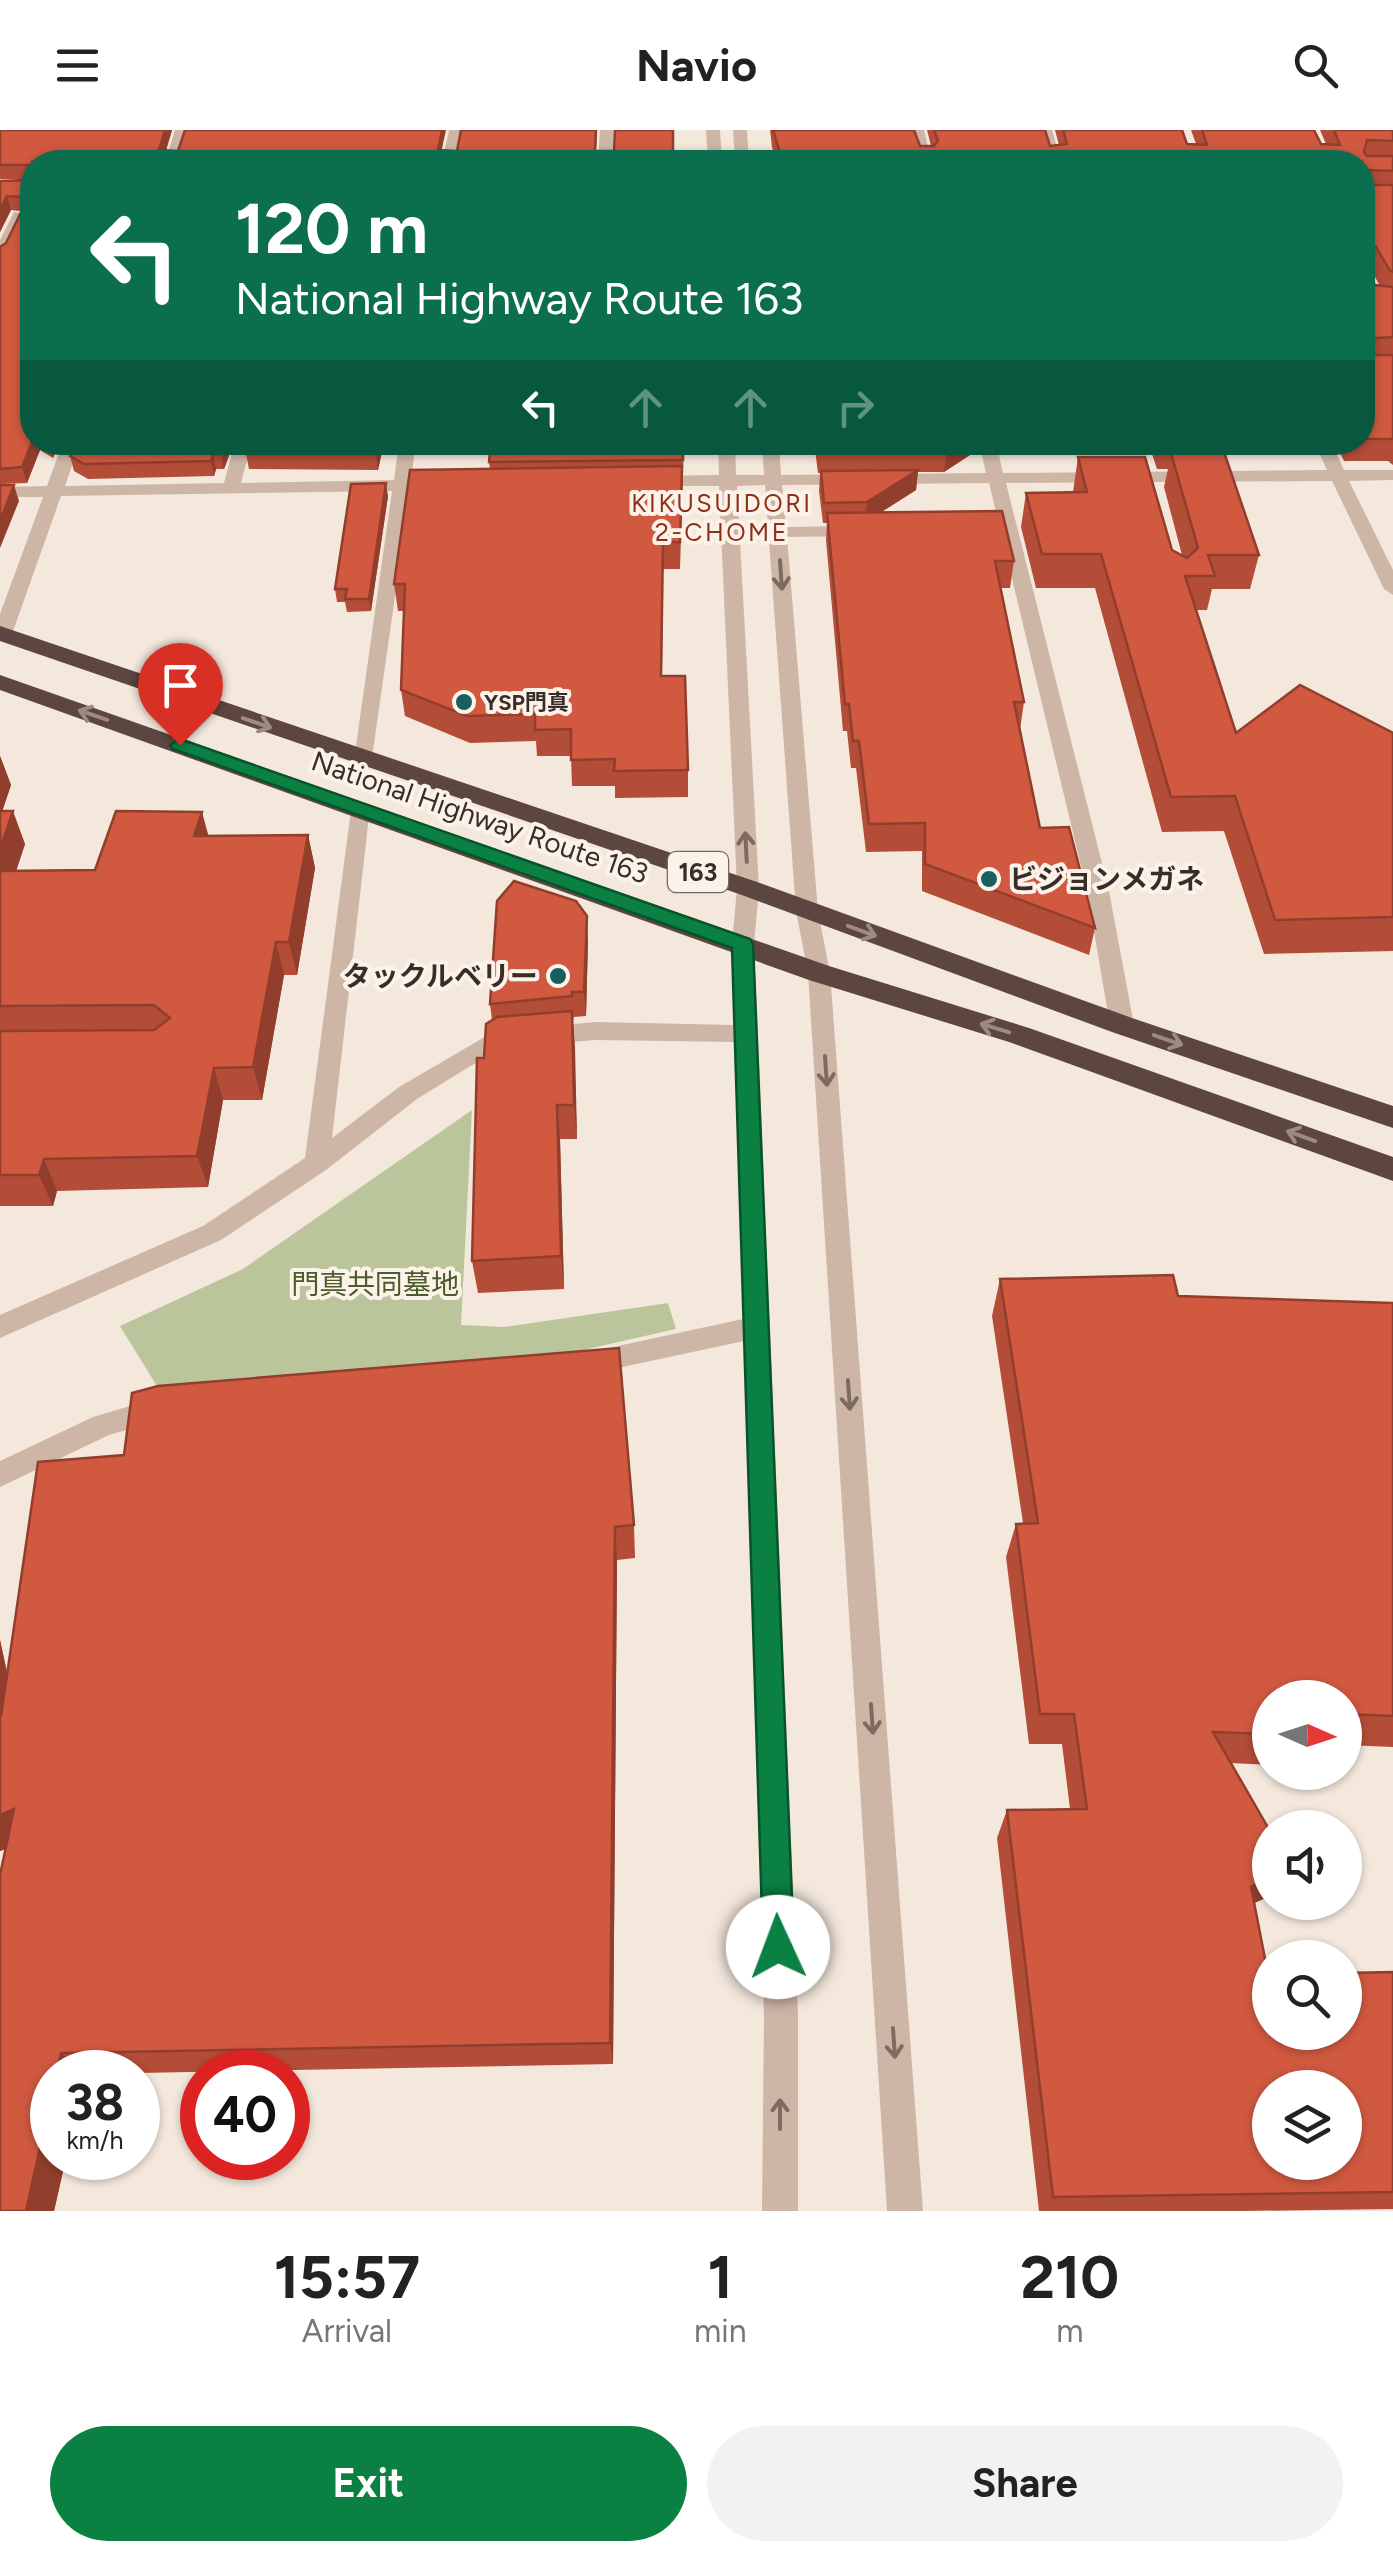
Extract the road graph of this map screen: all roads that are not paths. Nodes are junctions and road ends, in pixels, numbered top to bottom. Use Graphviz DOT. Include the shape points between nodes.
graph roads {
  1 [pos="20,224"];
  2 [pos="0,256"];
  3 [pos="67,455"];
  4 [pos="240,455"];
  5 [pos="406,455"];
  6 [pos="726,455"];
  7 [pos="771,455"];
  8 [pos="990,455"];
  9 [pos="1328,455"];
  10 [pos="1393,475"];
  11 [pos="1337,476"];
  12 [pos="996,478"];
  13 [pos="727,480"];
  14 [pos="774,480"];
  15 [pos="631,482"];
  16 [pos="459,485"];
  17 [pos="401,486"];
  18 [pos="231,489"];
  19 [pos="55,490"];
  20 [pos="0,492"];
  21 [pos="874,530"];
  22 [pos="778,532"];
  23 [pos="1393,590"];
  24 [pos="1,634"];
  25 [pos="0,682"];
  26 [pos="364,760"];
  27 [pos="359,808"];
  28 [pos="748,888"];
  29 [pos="807,912"];
  30 [pos="742,944"];
  31 [pos="820,973"];
  32 [pos="1122,1025"];
  33 [pos="746,1034"];
  34 [pos="1393,1116"];
  35 [pos="317,1163"];
  36 [pos="1393,1169"];
  37 [pos="0,1327"];
  38 [pos="756,1327"];
  39 [pos="564,1368"];
  40 [pos="180,1404"];
  41 [pos="0,1475"];
  42 [pos="780,2211"];
  43 [pos="904,2211"];
  1 -- 2 [label="street"];
  3 -- 19 [label="street"];
  4 -- 18 [label="street"];
  5 -- 17 [label="street"];
  6 -- 13 [label="street"];
  7 -- 14 [label="street"];
  8 -- 12 [label="street"];
  9 -- 11 [label="street"];
  10 -- 11 [label="street"];
  11 -- 12 [label="street" via="1150,486"];
  11 -- 23 [label="street"];
  12 -- 14 [label="street"];
  12 -- 32 [label="street" via="998,529 1098,891"];
  13 -- 14 [label="street"];
  13 -- 15 [label="street"];
  28 -- 13 [label="street, one-way"];
  14 -- 22 [label="street"];
  16 -- 17 [label="street"];
  17 -- 18 [label="street"];
  17 -- 26 [label="street"];
  18 -- 19 [label="street"];
  19 -- 20 [label="street"];
  19 -- 24 [label="street"];
  21 -- 22 [label="street"];
  22 -- 29 [label="street, one-way"];
  24 -- 26 [label="highway, National Highway Route 163 / 163, one-way"];
  27 -- 25 [label="highway, National Highway Route 163 / 163, one-way"];
  26 -- 28 [label="highway, National Highway Route 163 / 163"];
  27 -- 30 [label="highway, National Highway Route 163 / 163"];
  27 -- 35 [label="street"];
  28 -- 29 [label="highway, National Highway Route 163 / 163"];
  28 -- 30 [label="street"];
  29 -- 31 [label="street"];
  29 -- 32 [label="highway, National Highway Route 163 / 163, one-way"];
  30 -- 31 [label="highway, National Highway Route 163 / 163"];
  30 -- 33 [label="street"];
  36 -- 31 [label="highway, National Highway Route 163 / 163, one-way" via="1019,1035"];
  31 -- 43 [label="street, one-way"];
  32 -- 34 [label="highway, National Highway Route 163 / 163, one-way"];
  33 -- 35 [label="street" via="596,1031 494,1040 408,1093"];
  33 -- 38 [label="street"];
  35 -- 37 [label="street" via="212,1233"];
  38 -- 39 [label="street"];
  42 -- 38 [label="street, one-way" via="780,1979"];
  40 -- 41 [label="street" via="103,1425"];
}
